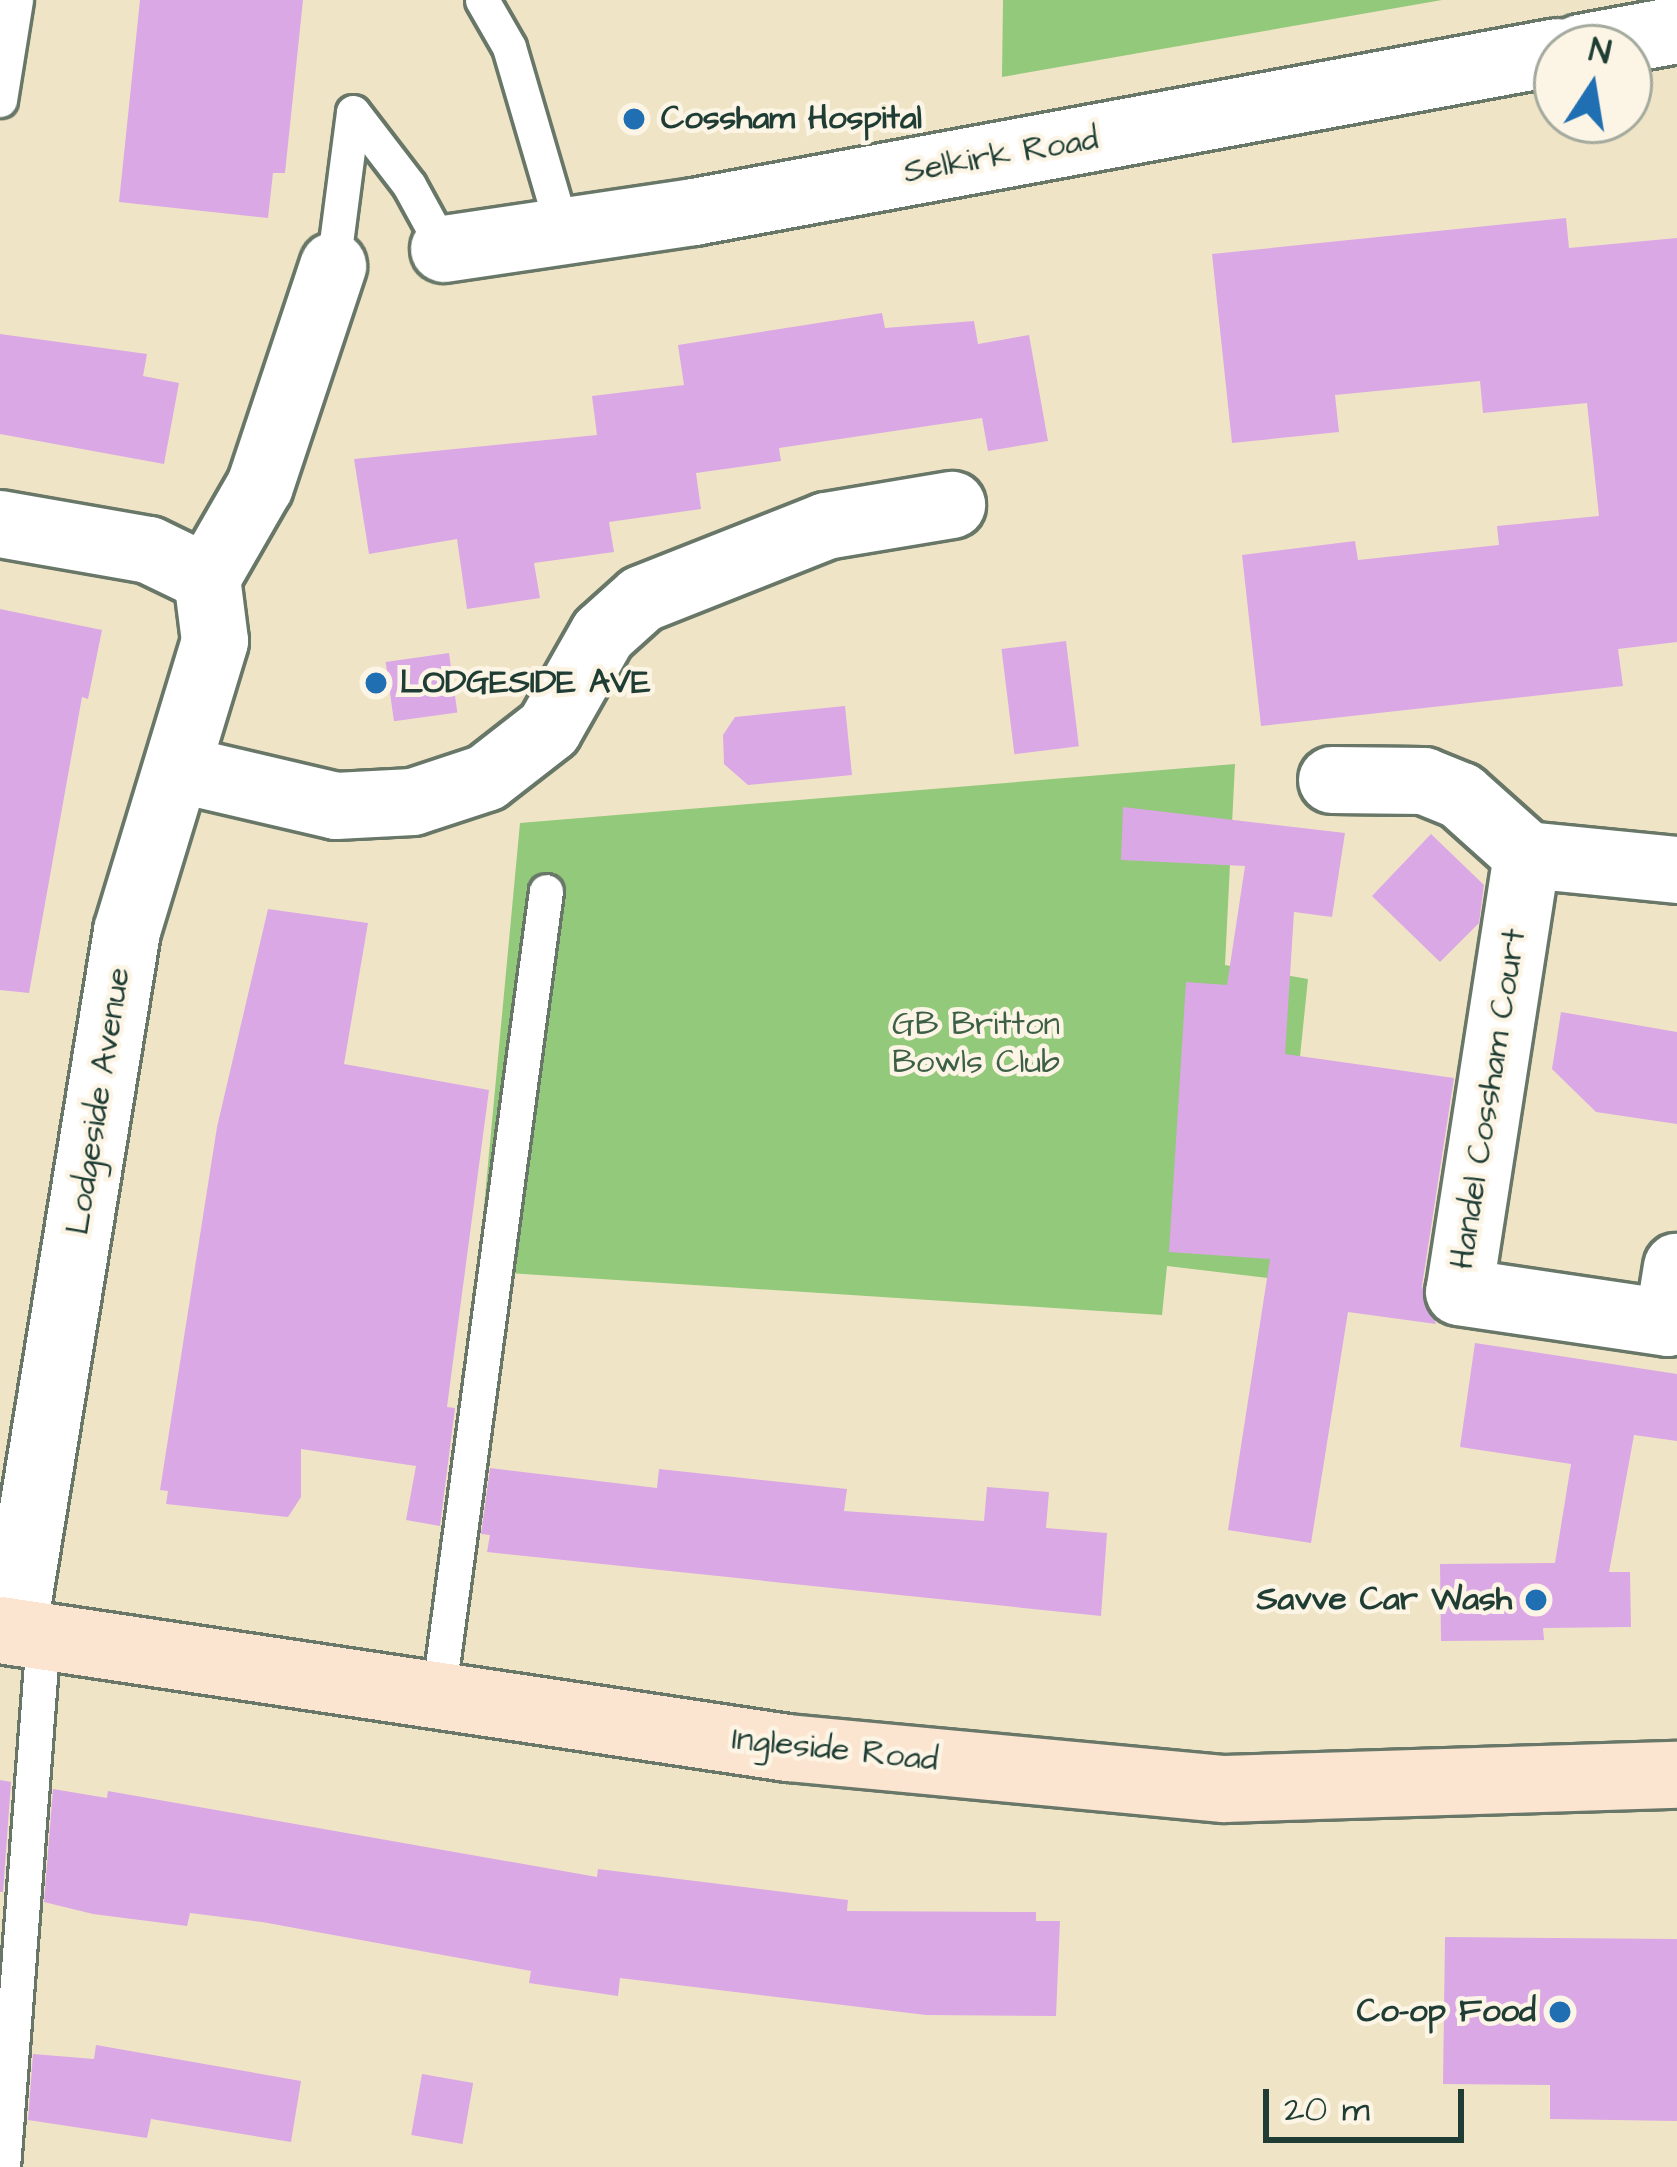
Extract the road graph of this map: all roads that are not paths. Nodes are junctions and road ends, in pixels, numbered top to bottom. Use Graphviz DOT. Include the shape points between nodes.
graph roads {
  1 [pos="16,0"];
  2 [pos="482,0"];
  3 [pos="1533,56"];
  4 [pos="0,100"];
  5 [pos="563,232"];
  6 [pos="444,249"];
  7 [pos="333,266"];
  8 [pos="952,505"];
  9 [pos="0,524"];
  10 [pos="207,578"];
  11 [pos="178,770"];
  12 [pos="1332,780"];
  13 [pos="1527,855"];
  14 [pos="1677,870"];
  15 [pos="546,891"];
  16 [pos="1677,1267"];
  17 [pos="19,1633"];
  18 [pos="438,1696"];
  19 [pos="1677,1775"];
  20 [pos="3,2167"];
  1 -- 4 [label="lane"];
  2 -- 5 [label="lane" via="509,47"];
  3 -- 5 [label="street, Selkirk Road"];
  5 -- 6 [label="street, Selkirk Road"];
  6 -- 7 [label="lane" via="410,185 353,112"];
  7 -- 10 [label="street" via="260,486"];
  8 -- 11 [label="street" via="826,526 642,599 603,634 549,729 468,784 412,802 336,806"];
  9 -- 10 [label="street" via="149,550"];
  10 -- 11 [label="street, Lodgeside Avenue" via="214,641"];
  11 -- 17 [label="street, Lodgeside Avenue" via="127,931"];
  12 -- 13 [label="street" via="1424,782 1461,796"];
  13 -- 14 [label="street"];
  13 -- 16 [label="street, Handel Cossham Court" via="1459,1292 1668,1323"];
  15 -- 18 [label="lane"];
  17 -- 18 [label="street, Ingleside Road"];
  17 -- 20 [label="lane"];
  18 -- 19 [label="street, Ingleside Road" via="788,1748 1224,1789"];
}
